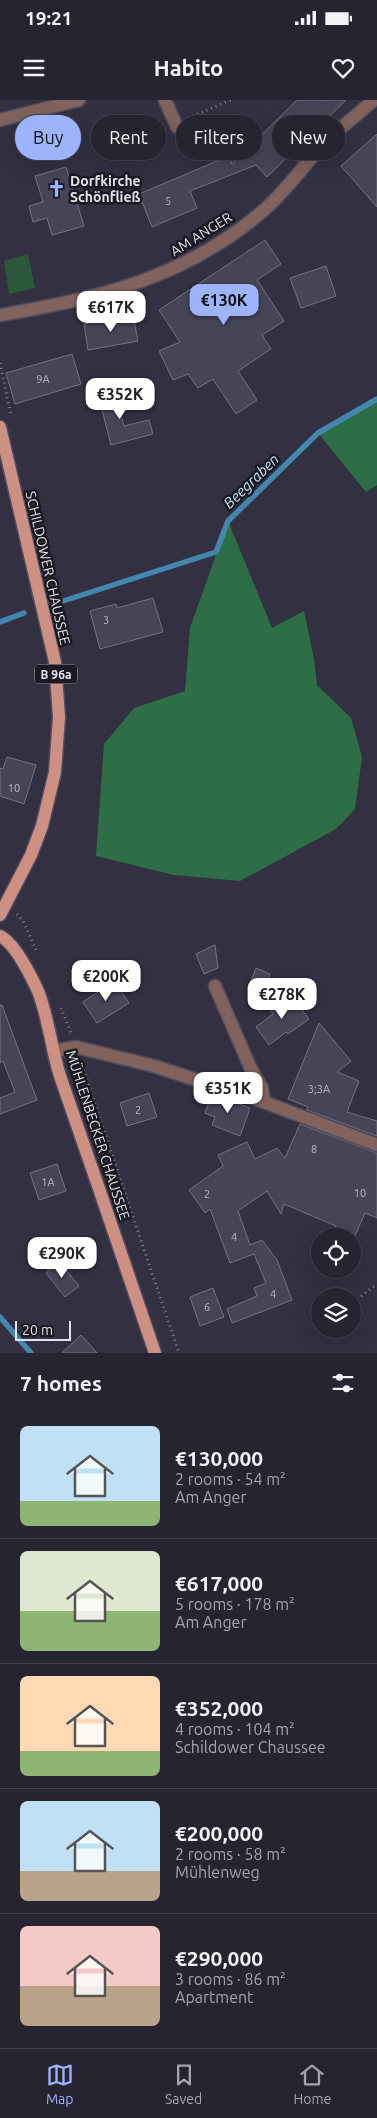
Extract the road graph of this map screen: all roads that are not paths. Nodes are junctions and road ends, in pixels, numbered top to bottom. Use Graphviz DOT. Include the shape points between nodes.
graph roads {
  1 [pos="79,100"];
  2 [pos="165,100"];
  3 [pos="374,100"];
  4 [pos="0,120"];
  5 [pos="176,125"];
  6 [pos="0,315"];
  7 [pos="0,427"];
  8 [pos="0,915"];
  9 [pos="0,936"];
  10 [pos="215,986"];
  11 [pos="54,1051"];
  12 [pos="264,1102"];
  13 [pos="377,1145"];
  14 [pos="155,1353"];
  1 -- 4 [label="street"];
  2 -- 5 [label="street"];
  3 -- 6 [label="street, AM ANGER" via="324,143 265,209 219,243 133,286"];
  7 -- 8 [label="main road, SCHILDOWER CHAUSSEE / B 96a" via="55,662 58,726 55,772 42,826"];
  9 -- 11 [label="main road, MÜHLENBECKER CHAUSSEE" via="21,958 37,990 48,1017"];
  10 -- 12 [label="street" via="262,1088"];
  11 -- 12 [label="street" via="76,1047 154,1066"];
  11 -- 14 [label="main road, MÜHLENBECKER CHAUSSEE"];
  12 -- 13 [label="street"];
}
